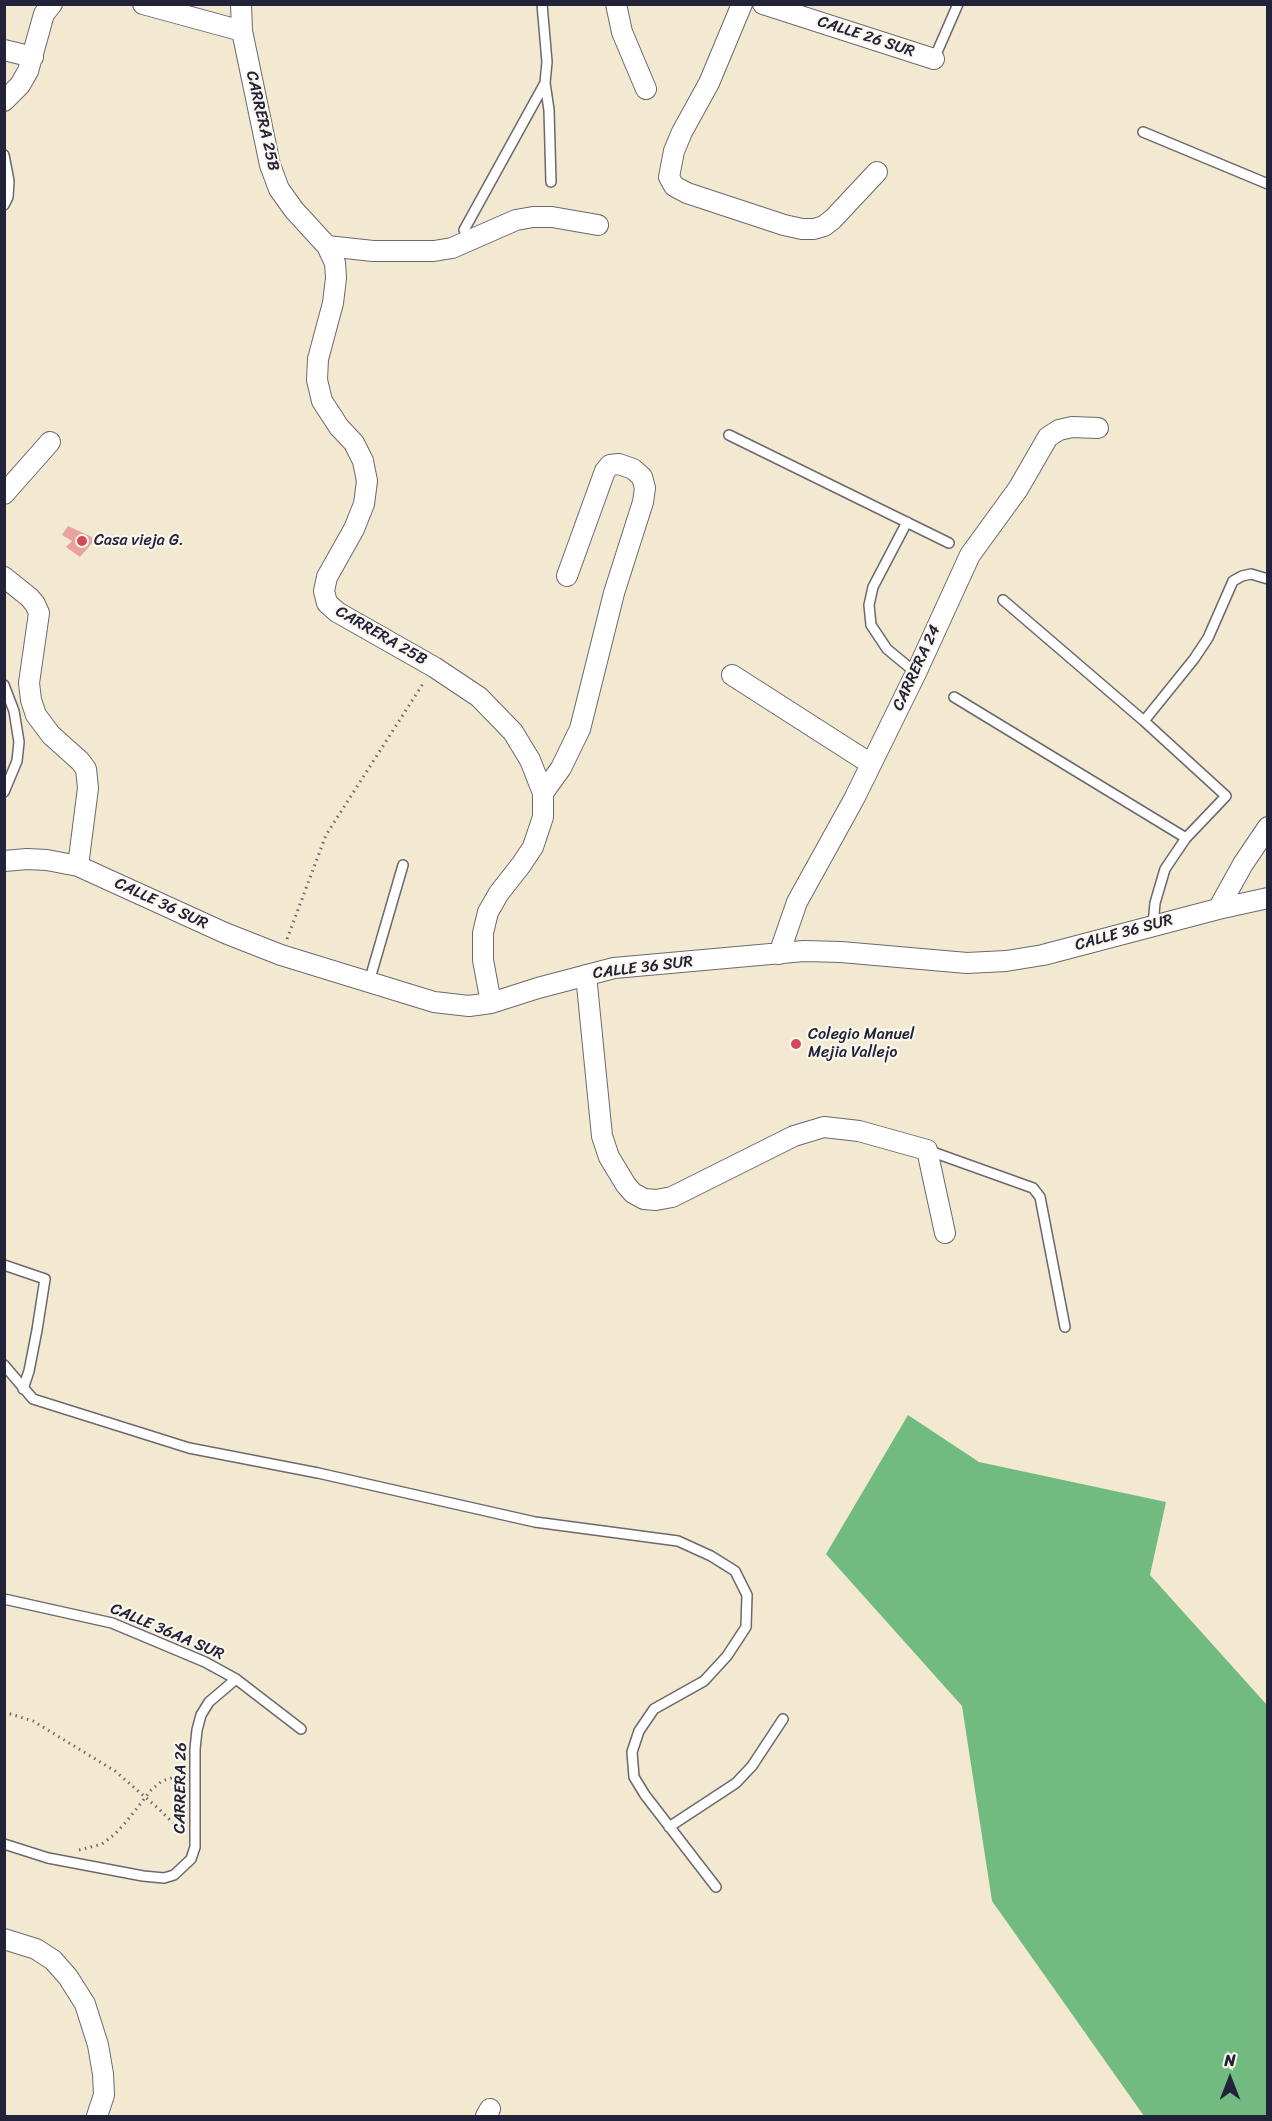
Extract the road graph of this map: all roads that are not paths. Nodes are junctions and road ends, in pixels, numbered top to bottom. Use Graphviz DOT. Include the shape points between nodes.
graph roads {
  1 [pos="52,4"];
  2 [pos="143,4"];
  3 [pos="241,4"];
  4 [pos="542,4"];
  5 [pos="616,4"];
  6 [pos="742,4"];
  7 [pos="763,4"];
  8 [pos="958,4"];
  9 [pos="242,31"];
  10 [pos="4,50"];
  11 [pos="33,57"];
  12 [pos="934,59"];
  13 [pos="544,83"];
  14 [pos="646,89"];
  15 [pos="4,101"];
  16 [pos="1143,132"];
  17 [pos="4,154"];
  18 [pos="877,172"];
  19 [pos="551,182"];
  20 [pos="1268,184"];
  21 [pos="4,205"];
  22 [pos="598,225"];
  23 [pos="464,230"];
  24 [pos="327,246"];
  25 [pos="1098,428"];
  26 [pos="729,435"];
  27 [pos="50,442"];
  28 [pos="4,494"];
  29 [pos="907,522"];
  30 [pos="949,543"];
  31 [pos="567,576"];
  32 [pos="4,577"];
  33 [pos="1268,579"];
  34 [pos="1003,600"];
  35 [pos="916,673"];
  36 [pos="732,675"];
  37 [pos="4,685"];
  38 [pos="954,697"];
  39 [pos="1144,721"];
  40 [pos="870,764"];
  41 [pos="4,792"];
  42 [pos="543,793"];
  43 [pos="1268,827"];
  44 [pos="1186,838"];
  45 [pos="4,861"];
  46 [pos="404,865"];
  47 [pos="78,866"];
  48 [pos="1268,898"];
  49 [pos="1218,909"];
  50 [pos="1153,925"];
  51 [pos="779,954"];
  52 [pos="586,975"];
  53 [pos="369,982"];
  54 [pos="491,1003"];
  55 [pos="927,1150"];
  56 [pos="945,1233"];
  57 [pos="4,1265"];
  58 [pos="1065,1327"];
  59 [pos="4,1365"];
  60 [pos="22,1389"];
  61 [pos="4,1599"];
  62 [pos="236,1679"];
  63 [pos="783,1719"];
  64 [pos="301,1729"];
  65 [pos="669,1827"];
  66 [pos="4,1844"];
  67 [pos="716,1887"];
  68 [pos="4,1939"];
  69 [pos="97,2116"];
  1 -- 11 [label="street" via="44,14"];
  2 -- 9 [label="street"];
  3 -- 9 [label="street, CARRERA 25B"];
  4 -- 13 [label="lane"];
  5 -- 14 [label="street" via="622,32"];
  6 -- 18 [label="street" via="709,83 674,151 669,177 674,186 687,194 784,225 814,229 832,219"];
  7 -- 12 [label="street, CALLE 26 SUR"];
  8 -- 12 [label="lane"];
  9 -- 24 [label="street, CARRERA 25B" via="270,165 279,189"];
  10 -- 11 [label="street"];
  11 -- 15 [label="street" via="20,85"];
  13 -- 19 [label="lane" via="549,110"];
  13 -- 23 [label="lane"];
  16 -- 20 [label="lane"];
  17 -- 21 [label="lane" via="9,181"];
  22 -- 24 [label="street" via="552,218 516,220 434,252"];
  24 -- 42 [label="street, CARRERA 25B" via="336,278 317,380 322,401 363,461 367,481 364,504 354,529 327,577 327,603 479,697 513,732"];
  25 -- 35 [label="street, CARRERA 24" via="1072,427 1048,437 1018,489 970,555"];
  26 -- 29 [label="lane"];
  27 -- 28 [label="street"];
  29 -- 30 [label="lane"];
  29 -- 35 [label="lane" via="873,587 869,605 871,625 887,649"];
  31 -- 42 [label="street" via="605,471 610,465 619,464 633,469 642,477 643,502 614,593 580,729 561,768"];
  32 -- 47 [label="street" via="29,597 39,613 30,683 36,715 86,770 88,788"];
  33 -- 39 [label="lane" via="1251,574 1233,581 1208,638"];
  34 -- 39 [label="lane"];
  35 -- 40 [label="street, CARRERA 24"];
  36 -- 40 [label="street"];
  37 -- 41 [label="lane" via="14,711 19,742 17,761"];
  38 -- 44 [label="lane"];
  39 -- 44 [label="lane" via="1226,796"];
  40 -- 51 [label="street, CARRERA 24" via="797,902"];
  42 -- 54 [label="street, CARRERA 25B" via="543,817 532,846 488,912 483,960"];
  43 -- 49 [label="street"];
  44 -- 50 [label="lane" via="1165,869"];
  45 -- 47 [label="street, CALLE 36 SUR" via="27,858"];
  46 -- 53 [label="lane"];
  47 -- 53 [label="street, CALLE 36 SUR" via="225,933"];
  48 -- 49 [label="street, CALLE 36 SUR"];
  49 -- 50 [label="street, CALLE 36 SUR"];
  50 -- 51 [label="street, CALLE 36 SUR" via="1006,962 968,963 841,952"];
  51 -- 52 [label="street, CALLE 36 SUR" via="614,968"];
  52 -- 54 [label="street, CALLE 36 SUR"];
  52 -- 55 [label="street" via="602,1136 619,1174 633,1193 644,1199 672,1197 794,1136 824,1127 858,1131"];
  53 -- 54 [label="street, CALLE 36 SUR" via="453,1006"];
  55 -- 56 [label="street"];
  55 -- 58 [label="lane" via="1033,1188 1040,1197"];
  57 -- 60 [label="lane" via="45,1279 29,1371"];
  59 -- 60 [label="lane"];
  60 -- 65 [label="lane" via="33,1399 189,1448 535,1522 678,1541 735,1571 747,1595 746,1627 704,1681 654,1709 639,1731 632,1752 634,1777"];
  61 -- 62 [label="lane, CALLE 36AA SUR" via="112,1623"];
  62 -- 64 [label="lane, CALLE 36AA SUR"];
  62 -- 66 [label="lane, CARRERA 26" via="209,1702 201,1715 196,1740 195,1847 192,1859 174,1875 143,1876 48,1858"];
  63 -- 65 [label="lane" via="736,1783"];
  65 -- 67 [label="lane"];
  68 -- 69 [label="street" via="36,1949 53,1960 84,2004 99,2045 103,2074 104,2095"];
}
